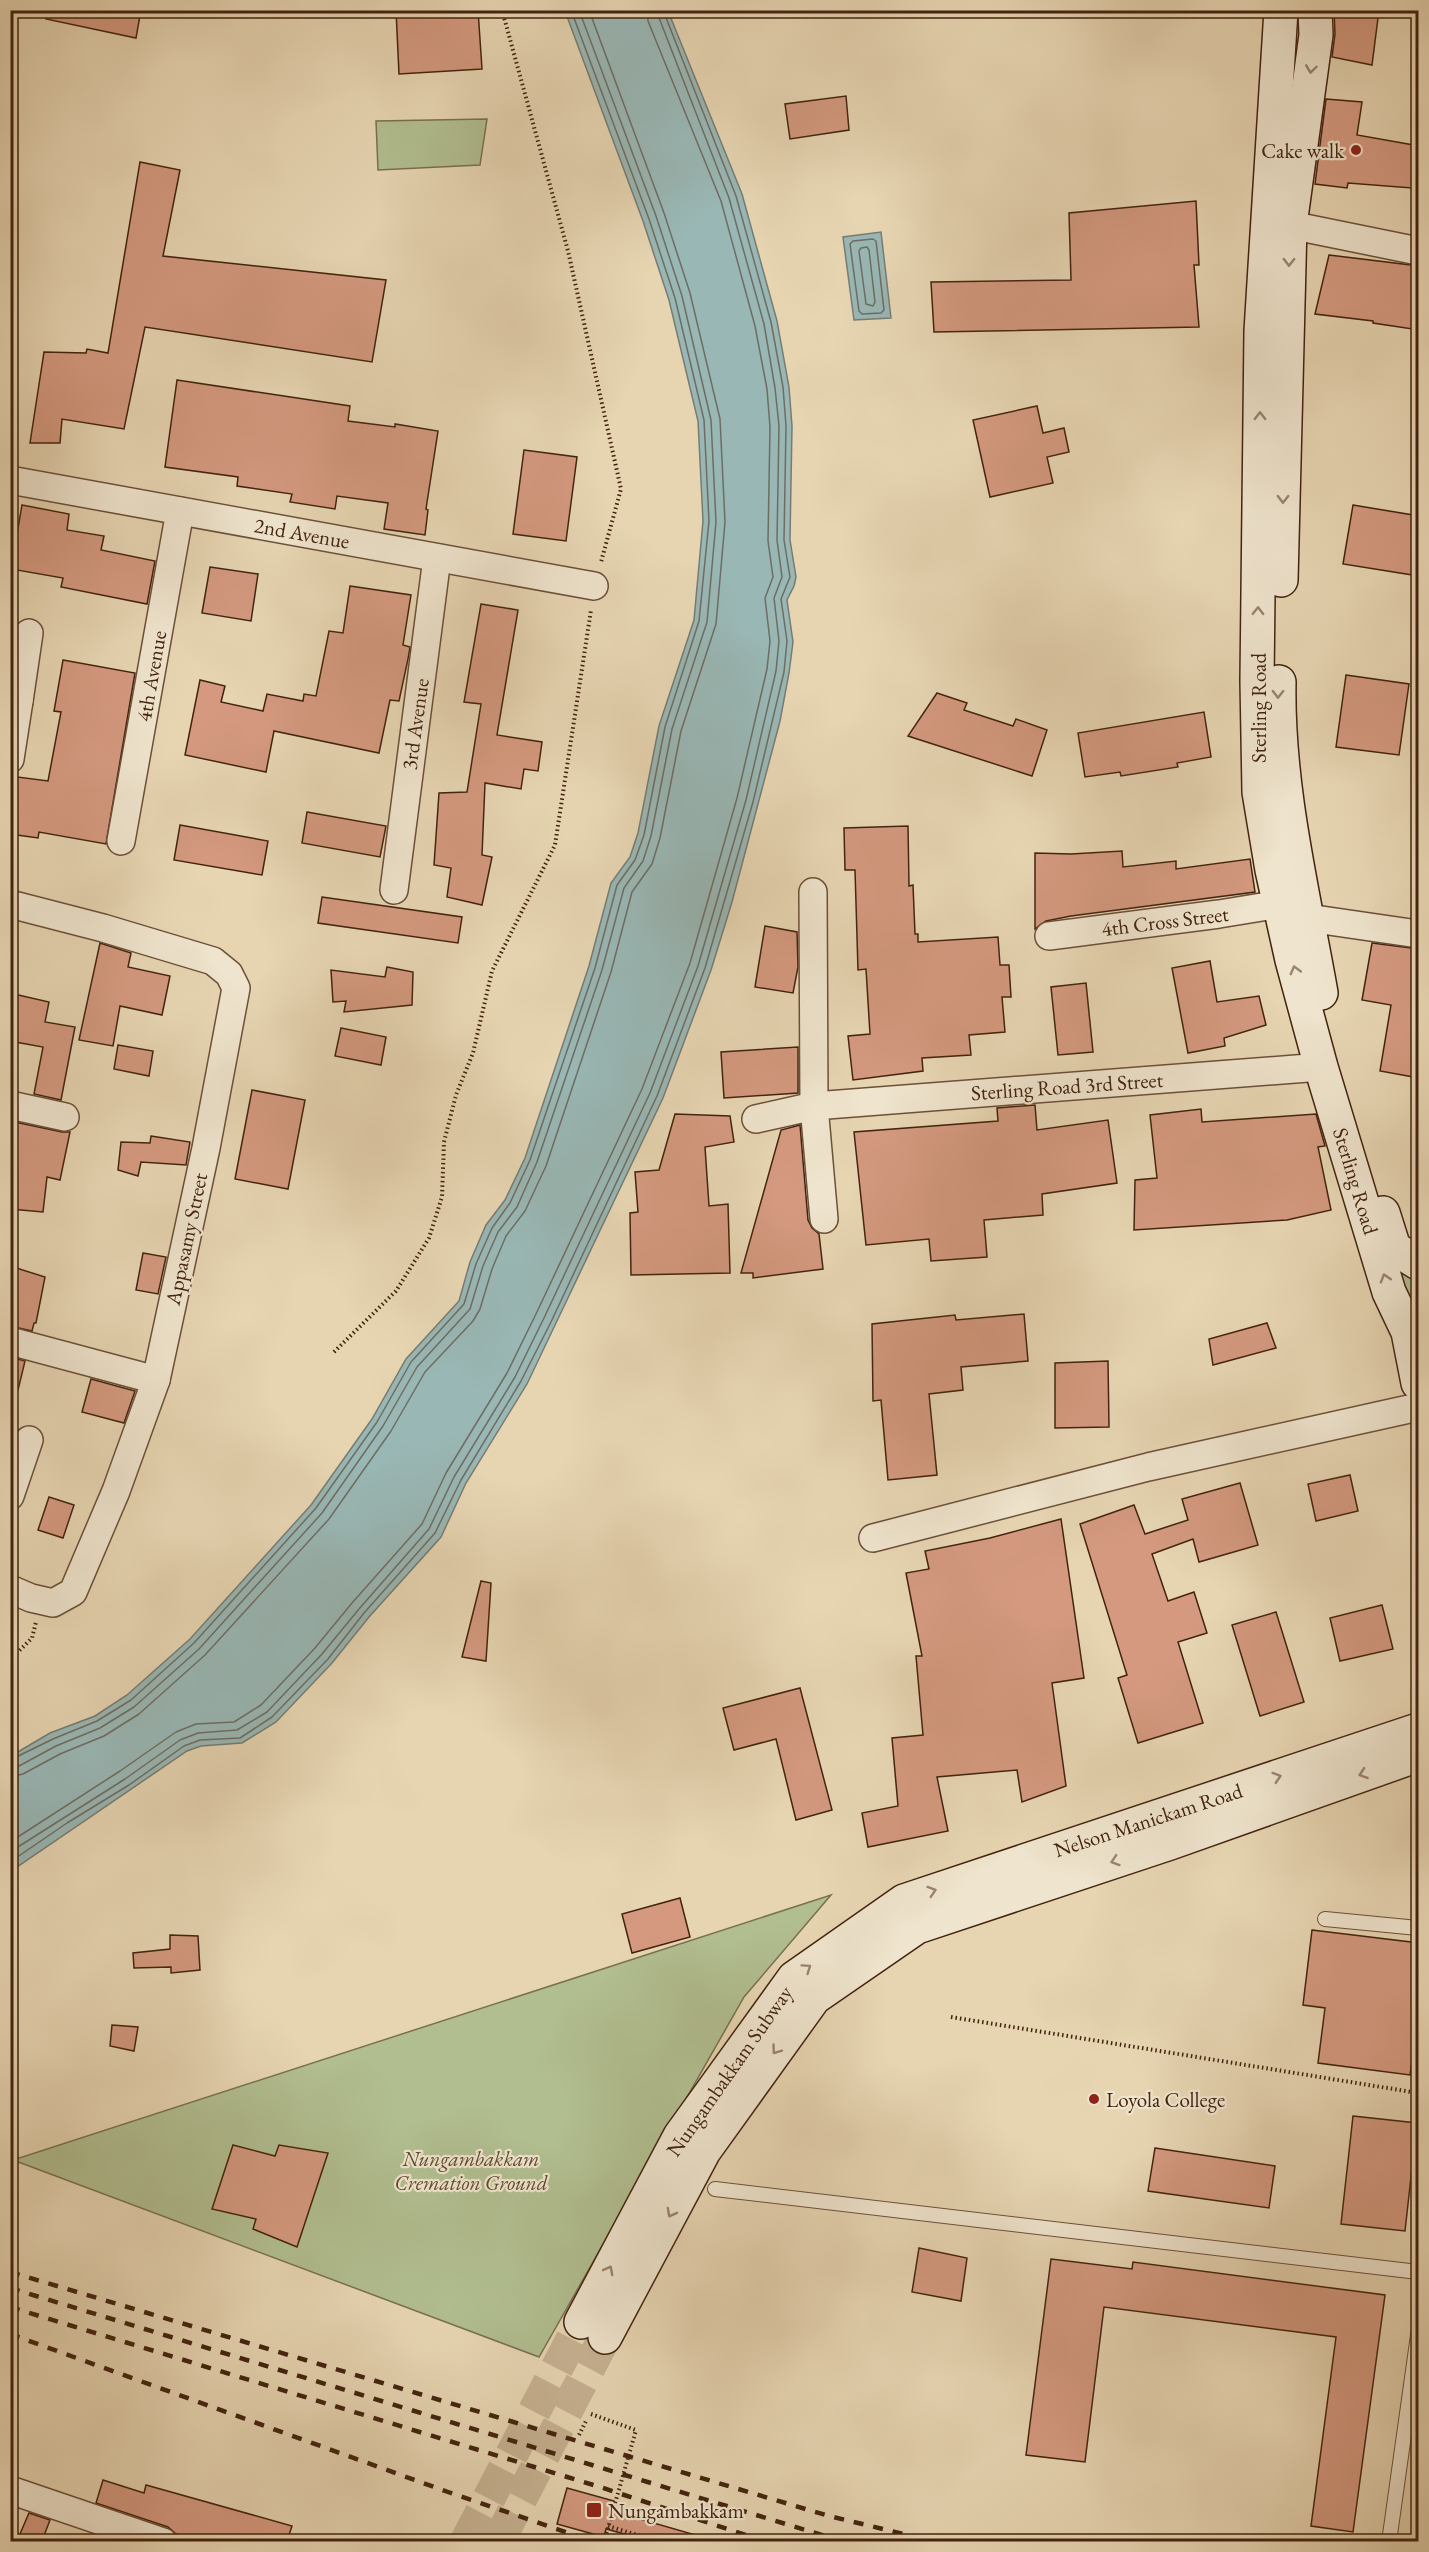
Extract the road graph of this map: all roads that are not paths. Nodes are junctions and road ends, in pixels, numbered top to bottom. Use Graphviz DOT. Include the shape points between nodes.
graph roads {
  1 [pos="1281,10"];
  2 [pos="1315,10"];
  3 [pos="1290,225"];
  4 [pos="1419,251"];
  5 [pos="10,480"];
  6 [pos="180,511"];
  7 [pos="437,558"];
  8 [pos="594,586"];
  9 [pos="28,633"];
  10 [pos="15,700"];
  11 [pos="10,759"];
  12 [pos="122,841"];
  13 [pos="393,891"];
  14 [pos="813,892"];
  15 [pos="10,904"];
  16 [pos="1294,911"];
  17 [pos="1419,934"];
  18 [pos="1049,936"];
  19 [pos="1321,1067"];
  20 [pos="10,1105"];
  21 [pos="814,1106"];
  22 [pos="65,1116"];
  23 [pos="756,1119"];
  24 [pos="824,1219"];
  25 [pos="1406,1255"];
  26 [pos="1413,1323"];
  27 [pos="10,1341"];
  28 [pos="156,1380"];
  29 [pos="1419,1383"];
  30 [pos="1419,1407"];
  31 [pos="29,1440"];
  32 [pos="10,1496"];
  33 [pos="873,1538"];
  34 [pos="10,1589"];
  35 [pos="1419,1730"];
  36 [pos="1419,1755"];
  37 [pos="1325,1919"];
  38 [pos="1419,1928"];
  39 [pos="888,1929"];
  40 [pos="715,2189"];
  41 [pos="1419,2272"];
  42 [pos="593,2329"];
  43 [pos="1419,2335"];
  44 [pos="10,2490"];
  45 [pos="163,2541"];
  46 [pos="1389,2541"];
  16 -- 1 [label="main road, Sterling Road, one-way" via="1259,792 1257,681 1260,331"];
  2 -- 3 [label="main road, Sterling Road, one-way" via="1316,35"];
  3 -- 4 [label="street"];
  3 -- 16 [label="main road, Sterling Road, one-way" via="1278,704"];
  5 -- 6 [label="street, 2nd Avenue"];
  6 -- 7 [label="street, 2nd Avenue"];
  6 -- 12 [label="street, 4th Avenue"];
  7 -- 8 [label="street, 2nd Avenue"];
  7 -- 13 [label="street, 3rd Avenue"];
  9 -- 10 [label="street"];
  10 -- 11 [label="street"];
  14 -- 21 [label="street"];
  15 -- 28 [label="street, Appasamy Street" via="213,961 229,974 236,988"];
  16 -- 17 [label="street, 4th Cross Street"];
  16 -- 18 [label="street, 4th Cross Street" via="1219,914"];
  19 -- 16 [label="main road, Sterling Road, one-way"];
  16 -- 25 [label="main road, Sterling Road" via="1328,1028"];
  19 -- 21 [label="street, Sterling Road 3rd Street"];
  26 -- 19 [label="main road, Sterling Road, one-way" via="1389,1293"];
  20 -- 22 [label="street"];
  21 -- 23 [label="street, Sterling Road 3rd Street"];
  21 -- 24 [label="street"];
  26 -- 29 [label="main road, Sterling Road"];
  27 -- 28 [label="street"];
  28 -- 34 [label="street, Appasamy Street" via="74,1592 53,1603"];
  30 -- 33 [label="street" via="1148,1467"];
  31 -- 32 [label="street"];
  39 -- 35 [label="main road, Nelson Manickam Road, one-way" via="904,1901"];
  36 -- 39 [label="main road, Nelson Manickam Road, one-way" via="917,1927"];
  37 -- 38 [label="lane"];
  39 -- 42 [label="main road, Nungambakkam Subway" via="814,1998 704,2151"];
  40 -- 41 [label="lane"];
  43 -- 46 [label="lane"];
  44 -- 45 [label="street"];
}
